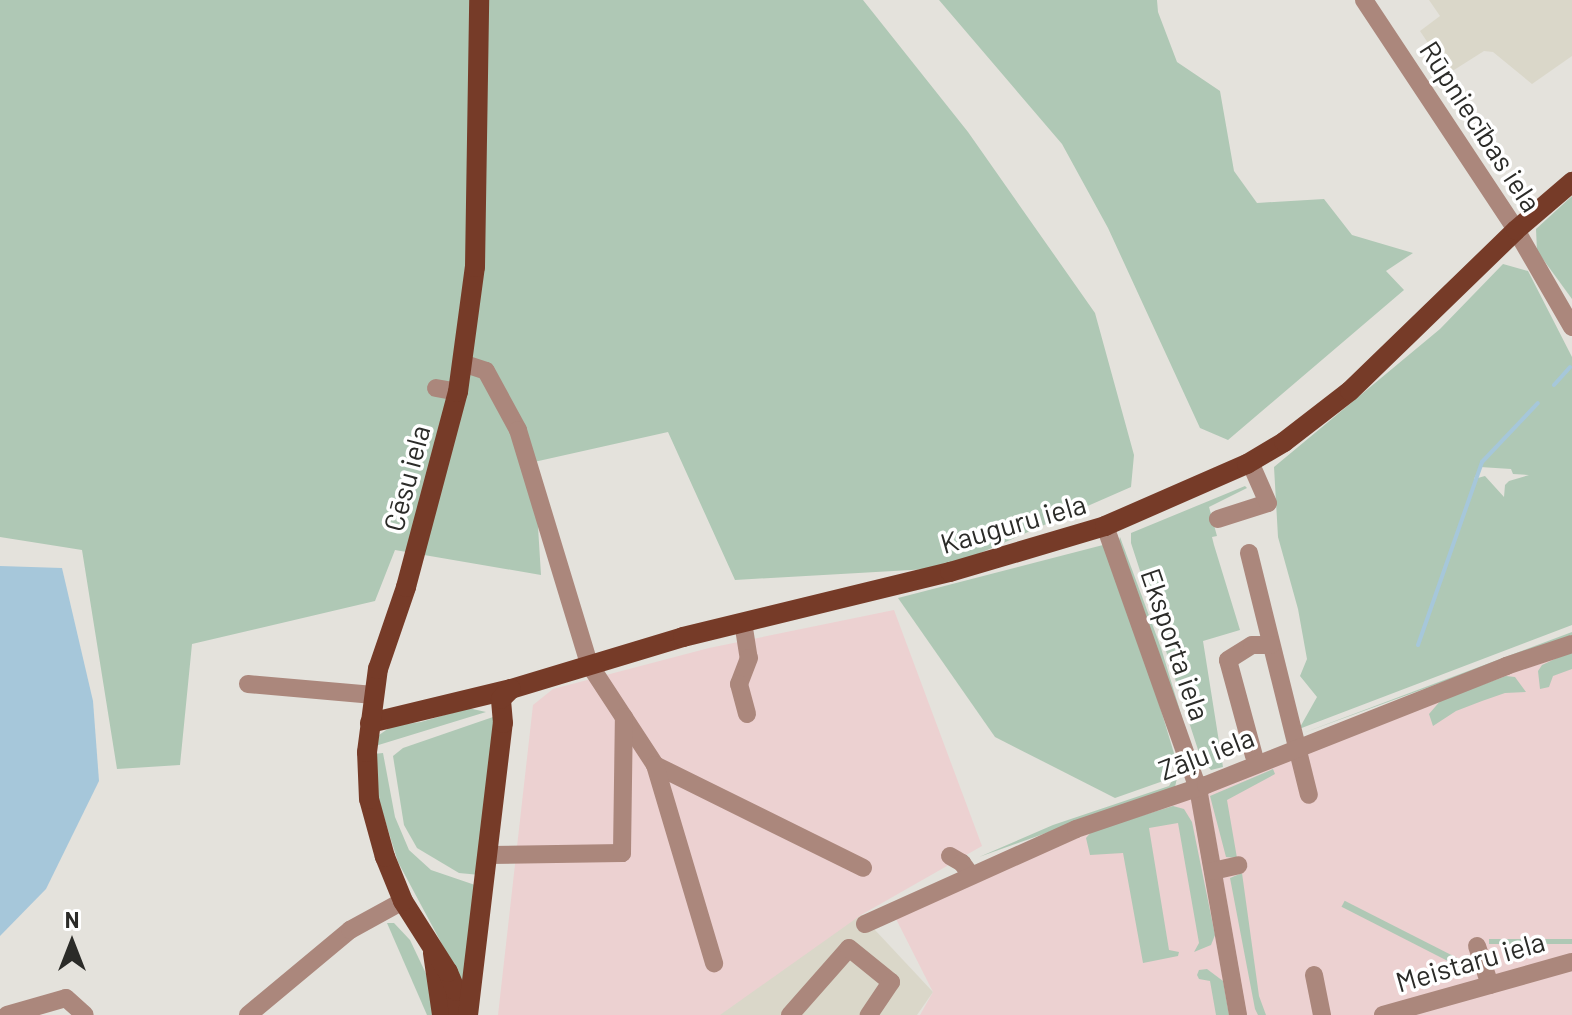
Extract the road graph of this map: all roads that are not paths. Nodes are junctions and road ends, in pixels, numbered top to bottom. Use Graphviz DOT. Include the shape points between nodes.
graph roads {
  1 [pos="479,0"];
  2 [pos="1364,0"];
  3 [pos="1572,182"];
  4 [pos="1516,230"];
  5 [pos="1572,327"];
  6 [pos="462,363"];
  7 [pos="436,388"];
  8 [pos="458,392"];
  9 [pos="1250,462"];
  10 [pos="1218,519"];
  11 [pos="1105,526"];
  12 [pos="1249,553"];
  13 [pos="743,622"];
  14 [pos="1572,644"];
  15 [pos="1271,645"];
  16 [pos="589,664"];
  17 [pos="248,684"];
  18 [pos="511,689"];
  19 [pos="374,695"];
  20 [pos="747,714"];
  21 [pos="624,717"];
  22 [pos="370,723"];
  23 [pos="1298,747"];
  24 [pos="1254,756"];
  25 [pos="655,765"];
  26 [pos="1198,788"];
  27 [pos="1309,795"];
  28 [pos="487,855"];
  29 [pos="950,856"];
  30 [pos="1238,865"];
  31 [pos="863,868"];
  32 [pos="1213,871"];
  33 [pos="970,874"];
  34 [pos="403,901"];
  35 [pos="865,924"];
  36 [pos="1477,946"];
  37 [pos="433,953"];
  38 [pos="1572,962"];
  39 [pos="714,963"];
  40 [pos="1314,975"];
  41 [pos="1490,985"];
  42 [pos="7,1015"];
  43 [pos="85,1015"];
  44 [pos="248,1015"];
  45 [pos="442,1015"];
  46 [pos="459,1015"];
  47 [pos="468,1015"];
  48 [pos="790,1015"];
  49 [pos="869,1015"];
  50 [pos="1238,1015"];
  51 [pos="1322,1015"];
  52 [pos="1383,1015"];
  1 -- 6 [label="main road, Cēsu iela" via="475,267"];
  2 -- 4 [label="street, Rūpniecības iela"];
  3 -- 4 [label="main road, Kauguru iela"];
  4 -- 5 [label="street, Rūpniecības iela"];
  4 -- 9 [label="main road, Kauguru iela" via="1350,391"];
  6 -- 8 [label="main road, Cēsu iela"];
  6 -- 16 [label="street" via="486,371 518,430"];
  7 -- 8 [label="street"];
  8 -- 19 [label="main road, Cēsu iela"];
  9 -- 10 [label="street" via="1268,503"];
  9 -- 11 [label="main road, Kauguru iela"];
  11 -- 13 [label="main road, Kauguru iela" via="950,572"];
  11 -- 26 [label="street, Eksporta iela"];
  12 -- 15 [label="street"];
  13 -- 16 [label="main road, Kauguru iela"];
  13 -- 20 [label="street" via="749,658 739,684"];
  14 -- 23 [label="street, Zāļu iela"];
  15 -- 23 [label="street"];
  15 -- 24 [label="street" via="1252,645 1228,660"];
  16 -- 18 [label="main road, Kauguru iela"];
  16 -- 21 [label="street"];
  17 -- 19 [label="street"];
  18 -- 22 [label="main road, Kauguru iela"];
  18 -- 28 [label="main road" via="501,699 503,723"];
  19 -- 22 [label="main road, Cēsu iela"];
  21 -- 25 [label="street"];
  21 -- 28 [label="street" via="622,853"];
  22 -- 34 [label="main road, Cēsu iela" via="369,799"];
  23 -- 26 [label="street, Zāļu iela"];
  23 -- 27 [label="street"];
  25 -- 31 [label="street"];
  25 -- 39 [label="street"];
  26 -- 32 [label="street, Eksporta iela"];
  26 -- 33 [label="street, Zāļu iela" via="1076,829"];
  28 -- 47 [label="main road"];
  29 -- 33 [label="street"];
  30 -- 32 [label="street"];
  32 -- 50 [label="street, Eksporta iela"];
  33 -- 35 [label="street, Zāļu iela"];
  34 -- 37 [label="main road, Cēsu iela"];
  34 -- 44 [label="street" via="350,930"];
  36 -- 41 [label="street"];
  37 -- 45 [label="main road, Cēsu iela"];
  37 -- 46 [label="main road, Cēsu iela" via="456,991"];
  38 -- 41 [label="street, Meistaru iela"];
  40 -- 51 [label="street"];
  41 -- 52 [label="street, Meistaru iela"];
  42 -- 43 [label="street" via="66,998"];
  48 -- 49 [label="street" via="849,948 891,982"];
}
